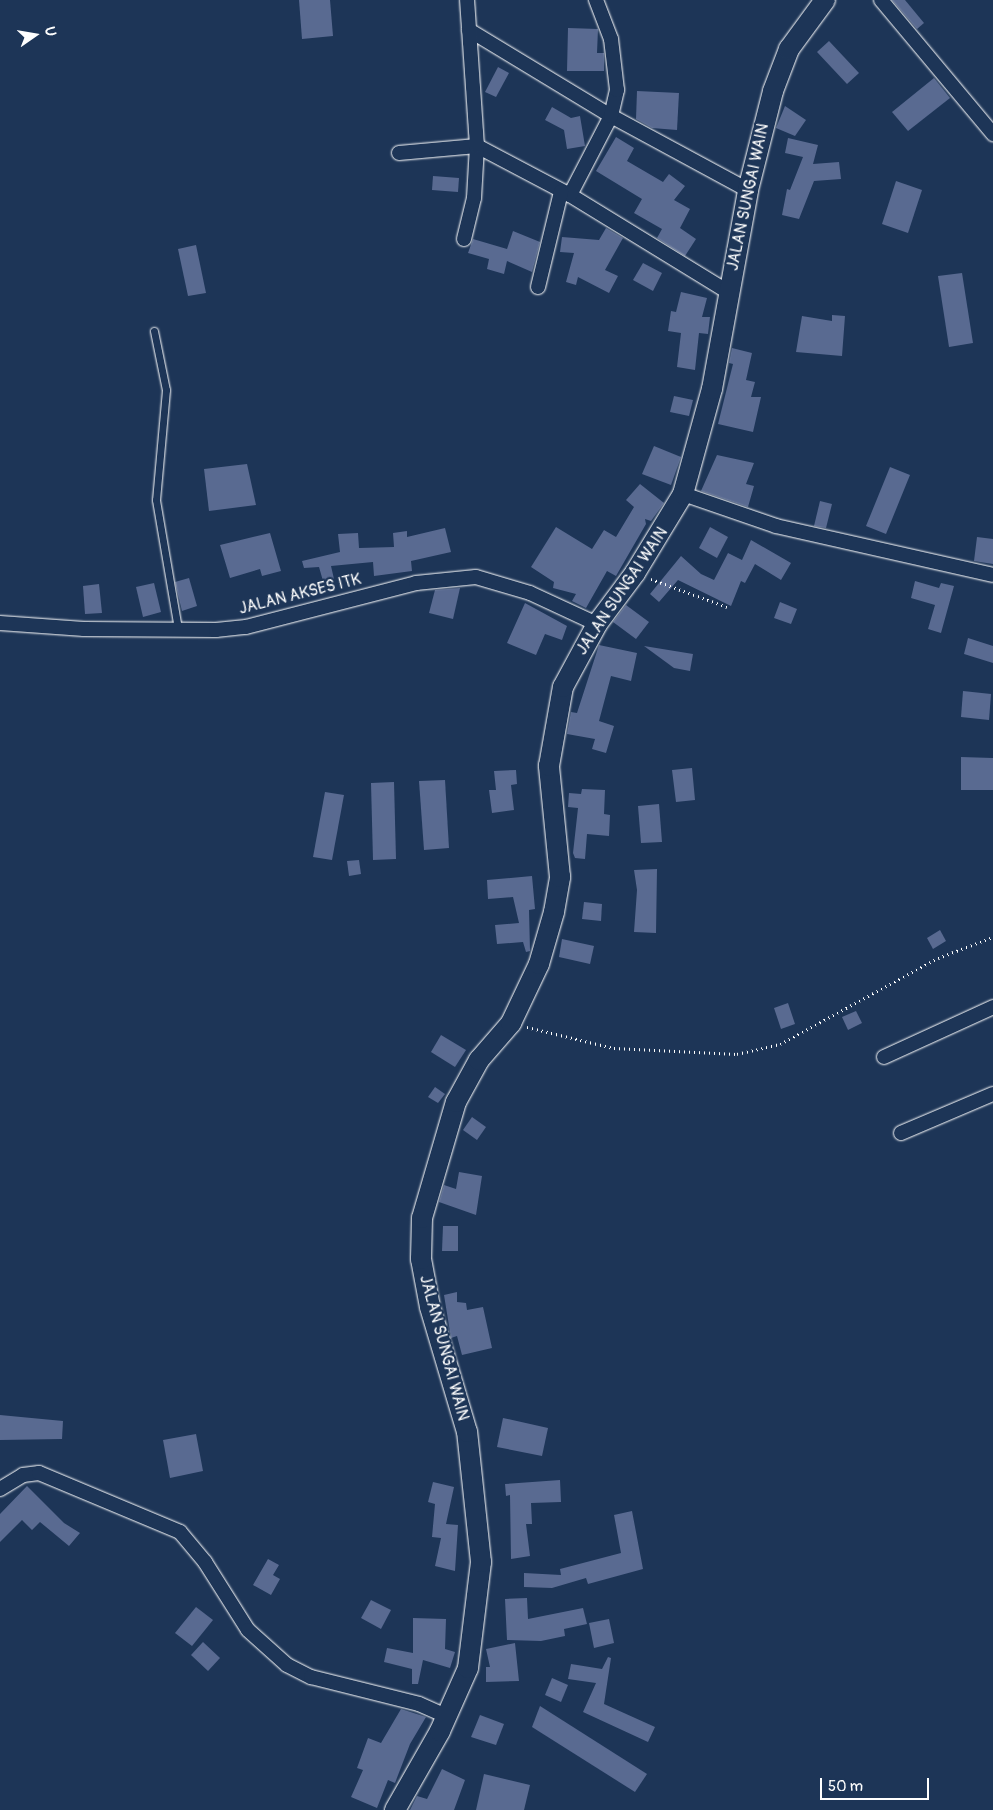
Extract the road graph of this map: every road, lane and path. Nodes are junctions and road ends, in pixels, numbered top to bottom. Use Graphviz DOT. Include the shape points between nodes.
graph roads {
  1 [pos="467,0"];
  2 [pos="596,0"];
  3 [pos="825,0"];
  4 [pos="882,0"];
  5 [pos="469,30"];
  6 [pos="611,116"];
  7 [pos="993,134"];
  8 [pos="476,146"];
  9 [pos="399,153"];
  10 [pos="748,190"];
  11 [pos="566,193"];
  12 [pos="464,238"];
  13 [pos="538,287"];
  14 [pos="728,292"];
  15 [pos="154,331"];
  16 [pos="683,494"];
  17 [pos="635,573"];
  18 [pos="993,575"];
  19 [pos="727,607"];
  20 [pos="0,623"];
  21 [pos="597,624"];
  22 [pos="178,629"];
  23 [pos="993,937"];
  24 [pos="993,1007"];
  25 [pos="511,1023"];
  26 [pos="884,1057"];
  27 [pos="993,1094"];
  28 [pos="902,1133"];
  29 [pos="0,1489"];
  30 [pos="446,1716"];
  31 [pos="395,1810"];
  1 -- 5 [label="street"];
  2 -- 6 [label="street" via="616,63 617,90"];
  3 -- 10 [label="street, JALAN SUNGAI WAIN" via="789,49 772,91"];
  4 -- 7 [label="street"];
  5 -- 6 [label="street"];
  5 -- 8 [label="street"];
  6 -- 10 [label="street"];
  6 -- 11 [label="street"];
  8 -- 9 [label="street"];
  8 -- 11 [label="street"];
  8 -- 12 [label="street" via="474,198"];
  10 -- 14 [label="street, JALAN SUNGAI WAIN"];
  11 -- 13 [label="street"];
  11 -- 14 [label="street"];
  14 -- 16 [label="street, JALAN SUNGAI WAIN" via="712,389"];
  15 -- 22 [label="lane" via="166,390 156,500"];
  16 -- 17 [label="street, JALAN SUNGAI WAIN"];
  16 -- 18 [label="street" via="776,526"];
  17 -- 19 [label="path"];
  17 -- 21 [label="street, JALAN SUNGAI WAIN"];
  20 -- 22 [label="street, JALAN AKSES ITK" via="84,629"];
  21 -- 22 [label="street, JALAN AKSES ITK" via="530,593 476,577 416,584 246,627"];
  21 -- 25 [label="street, JALAN SUNGAI WAIN" via="563,687 553,728 549,766 560,877 539,964"];
  23 -- 25 [label="path" via="938,958 780,1044 737,1054 614,1048"];
  24 -- 26 [label="street"];
  25 -- 30 [label="street, JALAN SUNGAI WAIN" via="479,1060 456,1102 422,1218 420,1259 430,1306 467,1432 482,1562 468,1668"];
  27 -- 28 [label="street"];
  29 -- 30 [label="street" via="23,1476 39,1473 180,1532 205,1562 248,1630 287,1665 311,1677 419,1704"];
  30 -- 31 [label="street, JALAN SUNGAI WAIN"];
}
